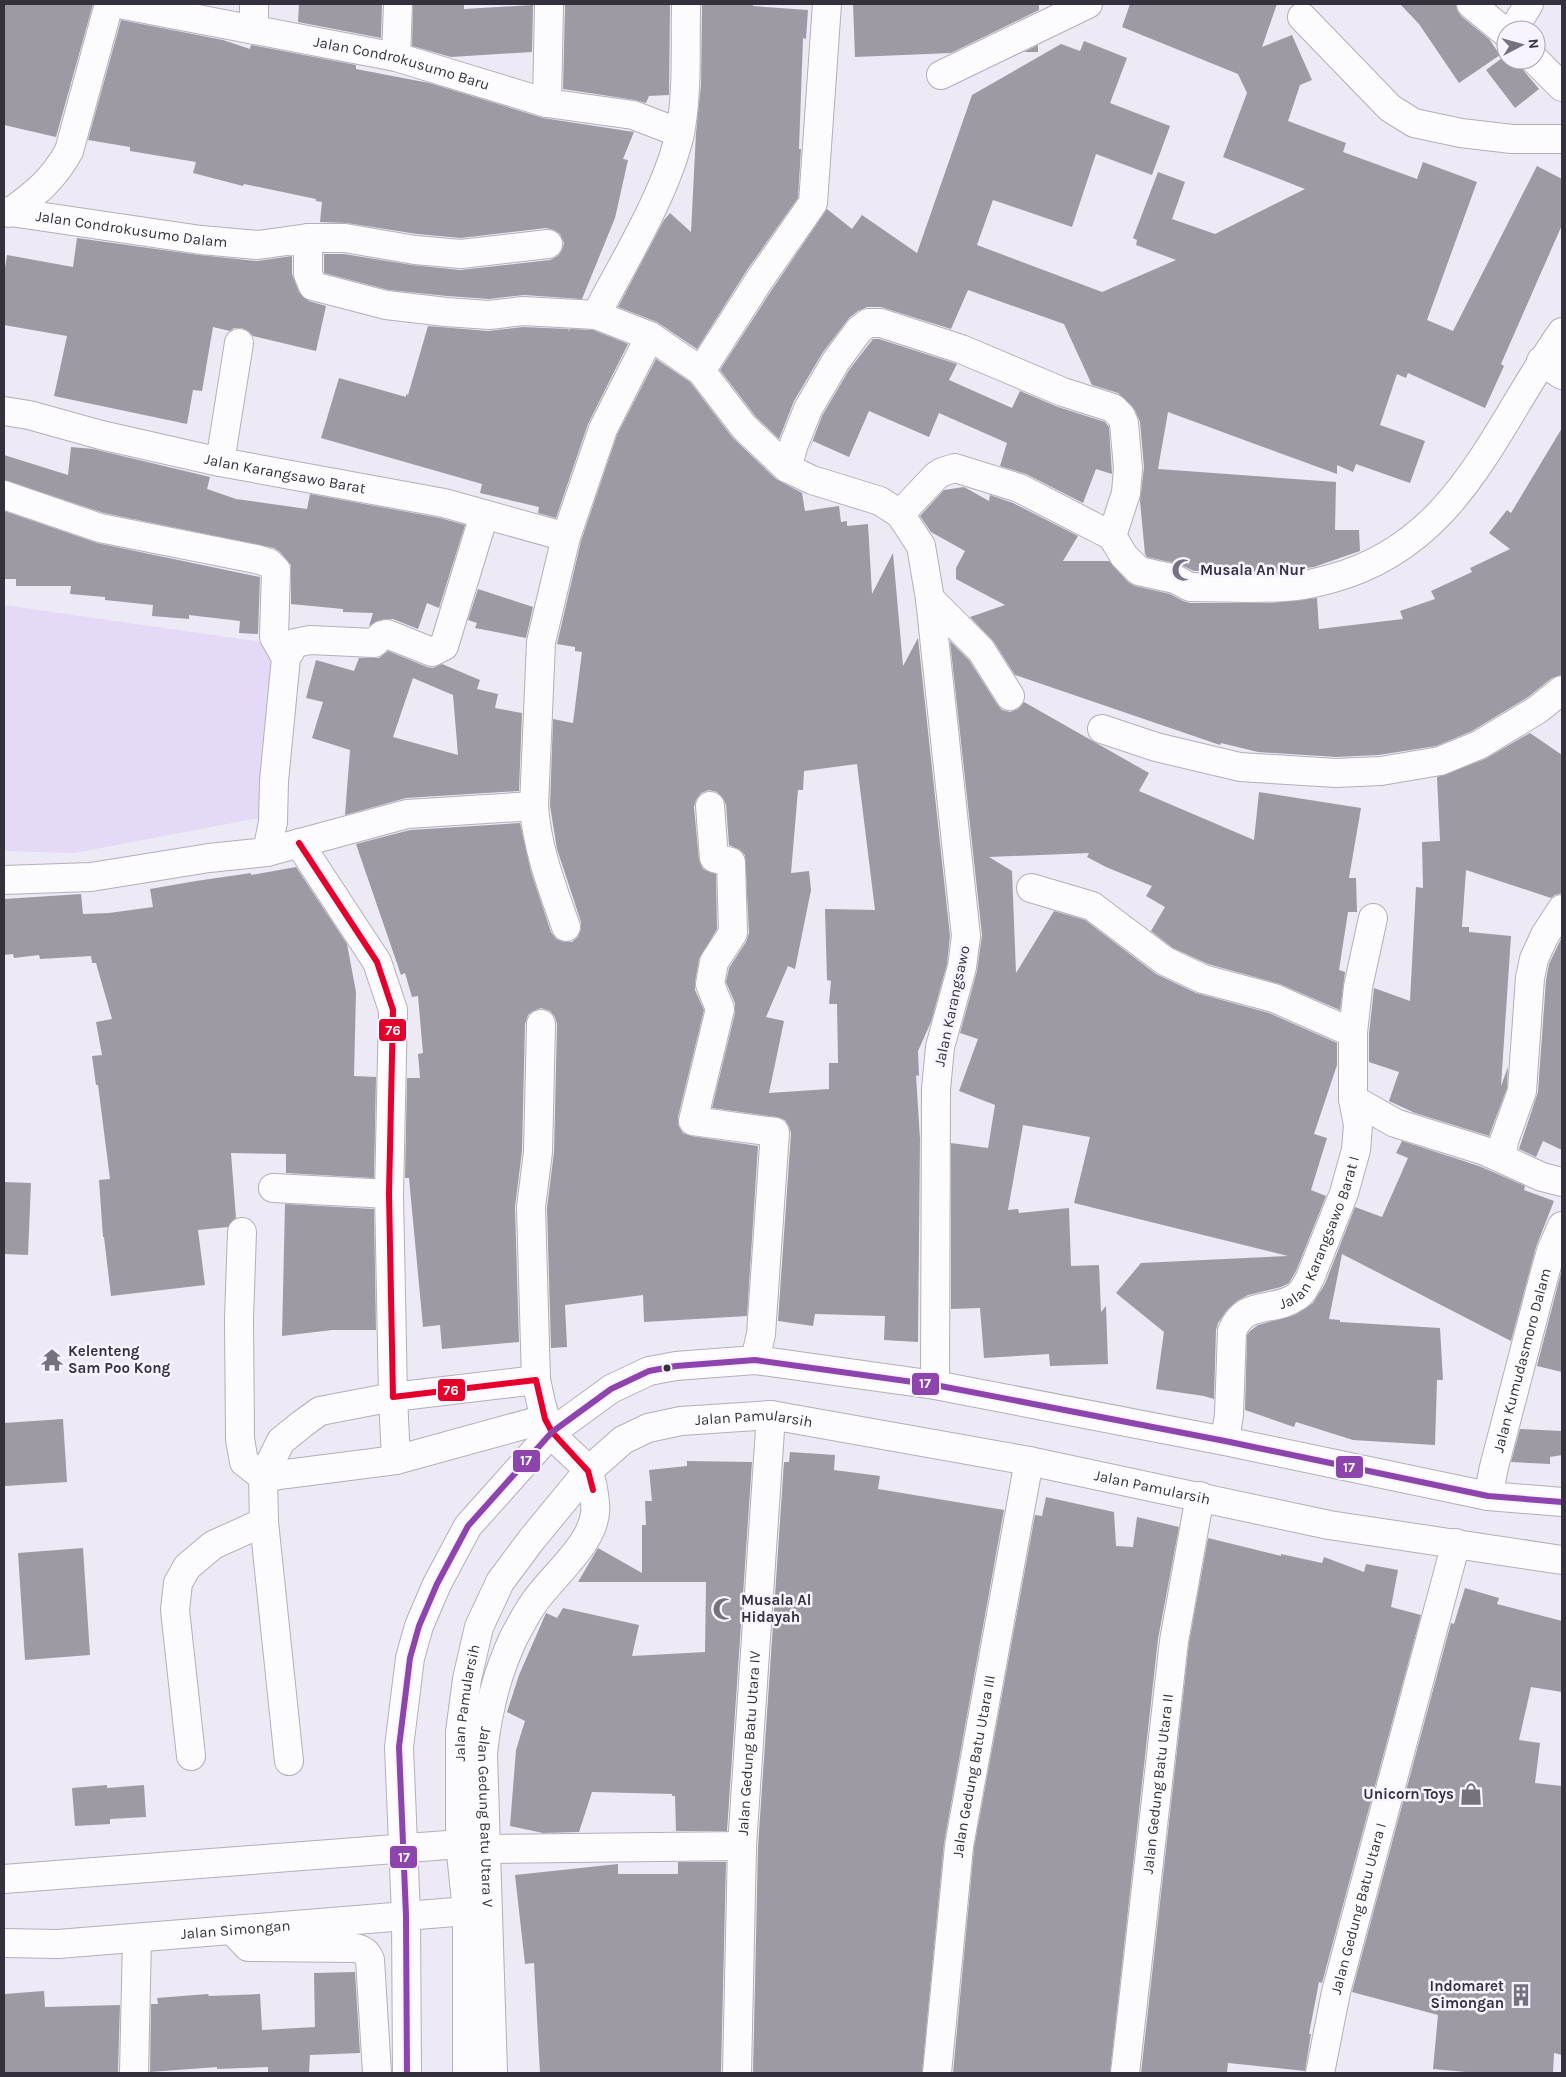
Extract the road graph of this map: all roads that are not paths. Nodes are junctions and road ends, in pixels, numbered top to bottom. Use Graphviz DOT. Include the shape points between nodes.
graph roads {
  1 [pos="109,4"];
  2 [pos="119,4"];
  3 [pos="398,4"];
  4 [pos="549,4"];
  5 [pos="686,4"];
  6 [pos="827,4"];
  7 [pos="1088,4"];
  8 [pos="1472,4"];
  9 [pos="1529,4"];
  10 [pos="254,17"];
  11 [pos="1302,17"];
  12 [pos="1519,20"];
  13 [pos="1496,24"];
  14 [pos="396,57"];
  15 [pos="1545,70"];
  16 [pos="941,75"];
  17 [pos="1562,87"];
  18 [pos="547,103"];
  19 [pos="680,133"];
  20 [pos="1562,139"];
  21 [pos="6,212"];
  22 [pos="308,238"];
  23 [pos="548,244"];
  24 [pos="596,315"];
  25 [pos="1562,332"];
  26 [pos="650,336"];
  27 [pos="239,343"];
  28 [pos="1552,368"];
  29 [pos="701,371"];
  30 [pos="4,411"];
  31 [pos="220,462"];
  32 [pos="787,468"];
  33 [pos="4,495"];
  34 [pos="900,514"];
  35 [pos="484,515"];
  36 [pos="1112,536"];
  37 [pos="566,537"];
  38 [pos="930,598"];
  39 [pos="286,658"];
  40 [pos="1562,690"];
  41 [pos="1010,696"];
  42 [pos="1102,729"];
  43 [pos="534,806"];
  44 [pos="710,806"];
  45 [pos="299,843"];
  46 [pos="267,852"];
  47 [pos="4,880"];
  48 [pos="1030,888"];
  49 [pos="1562,909"];
  50 [pos="1373,918"];
  51 [pos="566,927"];
  52 [pos="541,1024"];
  53 [pos="1353,1033"];
  54 [pos="1353,1099"];
  55 [pos="1502,1158"];
  56 [pos="1562,1182"];
  57 [pos="273,1188"];
  58 [pos="389,1194"];
  59 [pos="1562,1226"];
  60 [pos="242,1232"];
  61 [pos="755,1360"];
  62 [pos="536,1380"];
  63 [pos="935,1385"];
  64 [pos="393,1397"];
  65 [pos="770,1415"];
  66 [pos="548,1426"];
  67 [pos="1225,1441"];
  68 [pos="396,1460"];
  69 [pos="1029,1462"];
  70 [pos="588,1471"];
  71 [pos="262,1477"];
  72 [pos="1200,1496"];
  73 [pos="1488,1496"];
  74 [pos="1562,1502"];
  75 [pos="264,1522"];
  76 [pos="1456,1543"];
  77 [pos="1562,1560"];
  78 [pos="191,1756"];
  79 [pos="289,1761"];
  80 [pos="742,1846"];
  81 [pos="473,1847"];
  82 [pos="403,1848"];
  83 [pos="4,1879"];
  84 [pos="467,1911"];
  85 [pos="406,1915"];
  86 [pos="232,1930"];
  87 [pos="137,1939"];
  88 [pos="4,1943"];
  89 [pos="134,2073"];
  90 [pos="377,2073"];
  91 [pos="407,2073"];
  92 [pos="467,2073"];
  93 [pos="493,2073"];
  94 [pos="737,2073"];
  95 [pos="937,2073"];
  96 [pos="1125,2073"];
  97 [pos="1320,2073"];
  1 -- 21 [label="main road" via="69,151 59,169 37,192"];
  2 -- 10 [label="main road, Jalan Condrokusumo Baru"];
  3 -- 14 [label="main road"];
  4 -- 18 [label="main road"];
  5 -- 19 [label="main road"];
  6 -- 29 [label="main road" via="813,202"];
  7 -- 16 [label="main road"];
  8 -- 13 [label="main road"];
  9 -- 12 [label="main road"];
  10 -- 14 [label="main road, Jalan Condrokusumo Baru"];
  11 -- 20 [label="main road" via="1390,108 1414,123 1512,139"];
  14 -- 18 [label="main road, Jalan Condrokusumo Baru"];
  15 -- 17 [label="main road"];
  18 -- 19 [label="main road, Jalan Condrokusumo Baru" via="633,115"];
  19 -- 24 [label="main road" via="646,219"];
  21 -- 22 [label="main road, Jalan Condrokusumo Dalam" via="258,245"];
  22 -- 23 [label="main road, Jalan Condrokusumo Dalam" via="344,238 461,254"];
  22 -- 24 [label="main road" via="308,274 313,286 386,304 446,312 489,315 523,311"];
  24 -- 26 [label="main road"];
  25 -- 28 [label="main road"];
  26 -- 29 [label="main road"];
  26 -- 37 [label="main road" via="603,429"];
  27 -- 31 [label="main road"];
  28 -- 36 [label="main road" via="1505,423 1470,477 1440,514 1408,543 1350,573 1297,586 1190,587 1175,579 1139,571 1124,556"];
  29 -- 32 [label="main road" via="744,427"];
  30 -- 31 [label="main road, Jalan Karangsawo Barat"];
  31 -- 35 [label="main road, Jalan Karangsawo Barat" via="444,503"];
  32 -- 34 [label="main road" via="812,480 880,501"];
  32 -- 36 [label="main road" via="808,409 836,361 859,330 868,324 881,323 961,349 1062,392 1113,408 1124,423 1128,468 1126,493"];
  33 -- 39 [label="main road" via="100,528 229,552 269,563 277,576 274,637"];
  34 -- 36 [label="main road" via="936,476 954,468 1019,488"];
  34 -- 38 [label="main road, Jalan Karangsawo" via="920,546"];
  35 -- 37 [label="main road, Jalan Karangsawo Barat"];
  35 -- 39 [label="main road" via="444,646 432,652 382,634 374,643 310,640 295,643"];
  37 -- 43 [label="main road" via="541,642"];
  38 -- 41 [label="main road" via="981,650"];
  38 -- 63 [label="main road, Jalan Karangsawo" via="966,936 962,968 940,1047 936,1089"];
  39 -- 46 [label="main road" via="273,822"];
  40 -- 42 [label="main road" via="1479,745 1440,761 1381,771 1336,773 1240,767 1156,747"];
  43 -- 45 [label="main road" via="407,814"];
  43 -- 51 [label="main road" via="543,860"];
  44 -- 61 [label="main road" via="714,858 731,862 734,933 714,962 710,984 720,1009 693,1121 775,1132 761,1334"];
  45 -- 46 [label="main road"];
  45 -- 58 [label="main road" via="377,962 393,1010"];
  46 -- 47 [label="main road" via="91,877"];
  48 -- 53 [label="main road" via="1092,906 1165,961 1202,979 1274,998"];
  49 -- 55 [label="main road" via="1534,959 1522,1091 1504,1141"];
  50 -- 53 [label="main road, Jalan Karangsawo Barat I" via="1358,987"];
  52 -- 62 [label="main road" via="538,1152 531,1207"];
  53 -- 54 [label="main road, Jalan Karangsawo Barat I"];
  54 -- 55 [label="main road" via="1395,1123"];
  54 -- 67 [label="main road, Jalan Karangsawo Barat I" via="1358,1125 1356,1150 1344,1193 1310,1278 1296,1298 1254,1309 1236,1320 1232,1331"];
  55 -- 56 [label="main road" via="1542,1177"];
  57 -- 58 [label="main road"];
  58 -- 64 [label="main road"];
  59 -- 73 [label="main road, Jalan Kumudasmoro Dalam" via="1544,1276"];
  60 -- 71 [label="main road" via="240,1439 244,1462"];
  61 -- 63 [label="main road"];
  61 -- 66 [label="main road" via="676,1366 649,1372"];
  62 -- 64 [label="main road"];
  62 -- 66 [label="main road"];
  63 -- 67 [label="main road"];
  64 -- 68 [label="main road"];
  64 -- 71 [label="main road" via="320,1411 282,1441"];
  65 -- 69 [label="main road, Jalan Pamularsih"];
  65 -- 70 [label="main road, Jalan Pamularsih" via="681,1421 648,1428 623,1440"];
  65 -- 80 [label="main road, Jalan Gedung Batu Utara IV"];
  66 -- 68 [label="main road"];
  66 -- 70 [label="main road"];
  66 -- 82 [label="main road" via="468,1526 419,1626 410,1658 399,1747"];
  67 -- 73 [label="main road"];
  68 -- 71 [label="main road"];
  69 -- 72 [label="main road, Jalan Pamularsih"];
  69 -- 95 [label="main road, Jalan Gedung Batu Utara III" via="960,1846"];
  70 -- 81 [label="main road, Jalan Gedung Batu Utara V" via="596,1516 590,1532 533,1603 498,1672 487,1718"];
  70 -- 81 [label="main road, Jalan Pamularsih" via="500,1582 479,1627 467,1679 460,1732"];
  71 -- 75 [label="main road"];
  72 -- 76 [label="main road, Jalan Pamularsih" via="1329,1525"];
  72 -- 96 [label="main road, Jalan Gedung Batu Utara II" via="1174,1641"];
  73 -- 74 [label="main road"];
  75 -- 78 [label="main road" via="213,1545 187,1567 178,1583 175,1610"];
  75 -- 79 [label="main road"];
  76 -- 77 [label="main road, Jalan Pamularsih"];
  76 -- 97 [label="main road, Jalan Gedung Batu Utara I" via="1336,1992"];
  80 -- 81 [label="main road"];
  80 -- 94 [label="main road, Jalan Gedung Batu Utara IV"];
  81 -- 82 [label="main road"];
  81 -- 84 [label="main road, Jalan Pamularsih"];
  81 -- 93 [label="main road, Jalan Gedung Batu Utara V"];
  82 -- 83 [label="main road"];
  82 -- 85 [label="main road"];
  84 -- 85 [label="main road, Jalan Simongan"];
  84 -- 92 [label="main road, Jalan Pamularsih"];
  85 -- 86 [label="main road, Jalan Simongan"];
  85 -- 91 [label="main road"];
  86 -- 87 [label="main road, Jalan Simongan"];
  86 -- 90 [label="main road" via="248,1947 354,1948 368,1954"];
  87 -- 88 [label="main road, Jalan Simongan" via="58,1944"];
  87 -- 89 [label="main road"];
}
